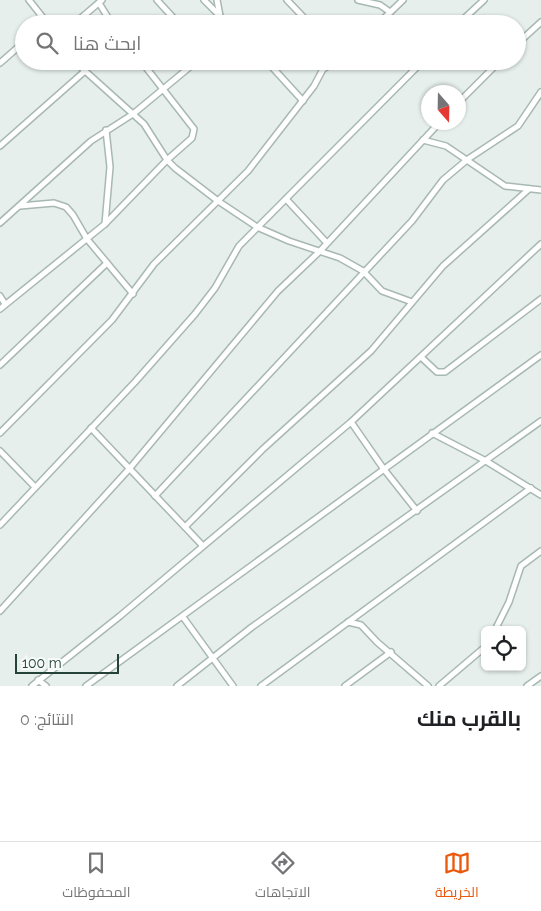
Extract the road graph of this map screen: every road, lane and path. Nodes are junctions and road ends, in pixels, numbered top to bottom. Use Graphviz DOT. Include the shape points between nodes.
graph roads {
  1 [pos="29,0"];
  2 [pos="157,0"];
  3 [pos="204,0"];
  4 [pos="217,0"];
  5 [pos="287,0"];
  6 [pos="358,0"];
  7 [pos="403,0"];
  8 [pos="484,0"];
  9 [pos="100,1"];
  10 [pos="390,12"];
  11 [pos="40,15"];
  12 [pos="84,15"];
  13 [pos="107,15"];
  14 [pos="171,15"];
  15 [pos="219,15"];
  16 [pos="220,15"];
  17 [pos="301,15"];
  18 [pos="387,15"];
  19 [pos="468,15"];
  20 [pos="541,22"];
  21 [pos="526,36"];
  22 [pos="15,50"];
  23 [pos="0,63"];
  24 [pos="148,70"];
  25 [pos="185,70"];
  26 [pos="276,70"];
  27 [pos="322,70"];
  28 [pos="414,70"];
  29 [pos="491,70"];
  30 [pos="85,71"];
  31 [pos="163,88"];
  32 [pos="541,92"];
  33 [pos="466,95"];
  34 [pos="303,101"];
  35 [pos="134,114"];
  36 [pos="106,130"];
  37 [pos="432,130"];
  38 [pos="423,140"];
  39 [pos="0,146"];
  40 [pos="468,159"];
  41 [pos="167,160"];
  42 [pos="529,189"];
  43 [pos="541,190"];
  44 [pos="286,199"];
  45 [pos="218,201"];
  46 [pos="20,206"];
  47 [pos="0,223"];
  48 [pos="105,224"];
  49 [pos="257,227"];
  50 [pos="87,239"];
  51 [pos="326,242"];
  52 [pos="541,244"];
  53 [pos="320,251"];
  54 [pos="107,263"];
  55 [pos="363,271"];
  56 [pos="132,294"];
  57 [pos="0,296"];
  58 [pos="541,299"];
  59 [pos="412,302"];
  60 [pos="2,307"];
  61 [pos="541,355"];
  62 [pos="421,356"];
  63 [pos="0,365"];
  64 [pos="541,421"];
  65 [pos="351,422"];
  66 [pos="91,428"];
  67 [pos="0,432"];
  68 [pos="432,433"];
  69 [pos="1,453"];
  70 [pos="486,461"];
  71 [pos="130,468"];
  72 [pos="383,468"];
  73 [pos="35,487"];
  74 [pos="531,488"];
  75 [pos="541,495"];
  76 [pos="155,496"];
  77 [pos="417,511"];
  78 [pos="0,525"];
  79 [pos="185,527"];
  80 [pos="203,546"];
  81 [pos="541,552"];
  82 [pos="0,610"];
  83 [pos="183,617"];
  84 [pos="348,622"];
  85 [pos="497,626"];
  86 [pos="481,650"];
  87 [pos="391,652"];
  88 [pos="212,658"];
  89 [pos="541,676"];
  90 [pos="38,680"];
  91 [pos="32,686"];
  92 [pos="46,686"];
  93 [pos="86,686"];
  94 [pos="177,686"];
  95 [pos="233,686"];
  96 [pos="261,686"];
  97 [pos="344,686"];
  98 [pos="428,686"];
  99 [pos="439,686"];
  100 [pos="526,686"];
  1 -- 11 [label="street"];
  2 -- 14 [label="street"];
  3 -- 15 [label="street"];
  4 -- 16 [label="street"];
  5 -- 17 [label="street"];
  6 -- 10 [label="street" via="380,5"];
  7 -- 10 [label="street"];
  8 -- 19 [label="street"];
  9 -- 12 [label="street"];
  9 -- 13 [label="street"];
  10 -- 18 [label="street"];
  20 -- 21 [label="street"];
  22 -- 23 [label="street"];
  24 -- 31 [label="street"];
  25 -- 31 [label="street"];
  26 -- 34 [label="street"];
  27 -- 34 [label="street"];
  28 -- 44 [label="street"];
  29 -- 33 [label="street"];
  30 -- 35 [label="street"];
  30 -- 39 [label="street"];
  31 -- 35 [label="street"];
  31 -- 41 [label="street" via="194,129 194,134"];
  32 -- 40 [label="street" via="518,126"];
  34 -- 45 [label="street" via="266,150"];
  35 -- 36 [label="street"];
  35 -- 41 [label="street" via="152,134"];
  36 -- 46 [label="street"];
  36 -- 48 [label="street" via="110,167"];
  37 -- 38 [label="street"];
  38 -- 40 [label="street" via="446,146"];
  38 -- 51 [label="street"];
  40 -- 42 [label="street" via="498,183"];
  40 -- 55 [label="street" via="437,186 420,211"];
  41 -- 45 [label="street"];
  41 -- 48 [label="street"];
  42 -- 43 [label="street"];
  42 -- 59 [label="street" via="443,266"];
  44 -- 49 [label="street"];
  44 -- 51 [label="street"];
  45 -- 49 [label="street"];
  45 -- 56 [label="street" via="154,264"];
  46 -- 47 [label="street"];
  46 -- 50 [label="street" via="60,204 73,215"];
  48 -- 50 [label="street"];
  49 -- 53 [label="street"];
  49 -- 66 [label="street" via="240,246 208,299"];
  50 -- 54 [label="street"];
  50 -- 60 [label="street"];
  51 -- 53 [label="street"];
  52 -- 62 [label="street"];
  53 -- 55 [label="street"];
  53 -- 71 [label="street" via="278,291"];
  54 -- 56 [label="street"];
  54 -- 63 [label="street"];
  55 -- 59 [label="street" via="382,291"];
  55 -- 76 [label="street"];
  56 -- 67 [label="street" via="112,320"];
  57 -- 60 [label="street"];
  58 -- 62 [label="street" via="445,372 438,372"];
  59 -- 79 [label="street" via="371,351 263,449"];
  61 -- 68 [label="street"];
  62 -- 65 [label="street"];
  64 -- 70 [label="street"];
  65 -- 72 [label="street"];
  65 -- 80 [label="street"];
  66 -- 71 [label="street"];
  66 -- 73 [label="street"];
  68 -- 70 [label="street"];
  68 -- 72 [label="street"];
  69 -- 73 [label="street"];
  70 -- 74 [label="street"];
  70 -- 77 [label="street"];
  71 -- 76 [label="street"];
  71 -- 82 [label="street"];
  72 -- 77 [label="street"];
  72 -- 83 [label="street"];
  73 -- 78 [label="street"];
  74 -- 75 [label="street"];
  74 -- 84 [label="street"];
  76 -- 79 [label="street"];
  77 -- 88 [label="street" via="283,604"];
  79 -- 80 [label="street"];
  80 -- 90 [label="street"];
  81 -- 85 [label="street" via="522,566"];
  83 -- 88 [label="street"];
  83 -- 93 [label="street"];
  84 -- 87 [label="street" via="361,625"];
  84 -- 96 [label="street"];
  86 -- 99 [label="street"];
  87 -- 97 [label="street"];
  87 -- 98 [label="street"];
  88 -- 94 [label="street"];
  88 -- 95 [label="street"];
  89 -- 100 [label="street"];
  90 -- 91 [label="street"];
  90 -- 92 [label="street"];
}
